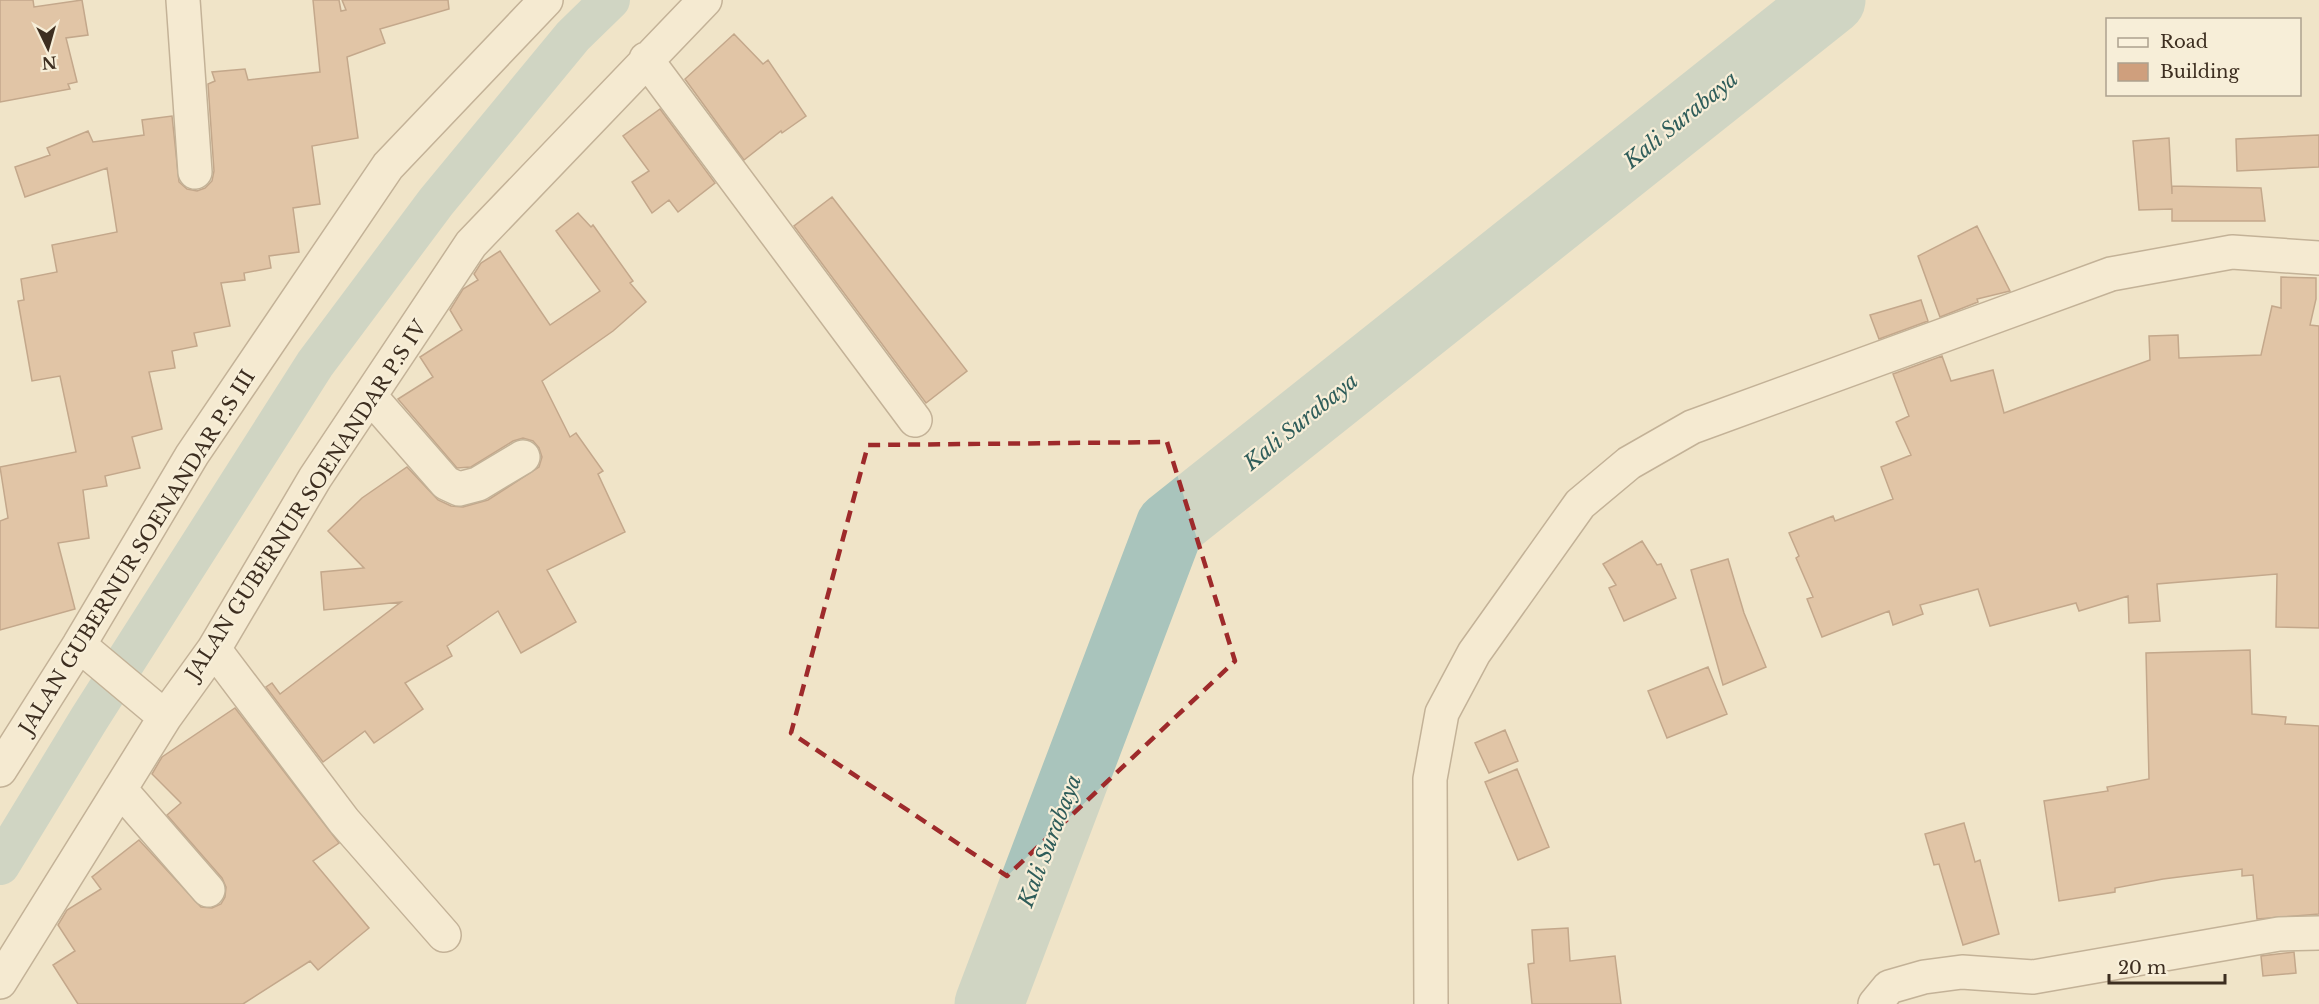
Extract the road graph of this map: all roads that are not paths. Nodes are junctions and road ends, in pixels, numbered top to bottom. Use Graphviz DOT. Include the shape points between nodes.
graph roads {
  1 [pos="183,0"];
  2 [pos="546,0"];
  3 [pos="705,0"];
  4 [pos="646,60"];
  5 [pos="195,172"];
  6 [pos="2319,258"];
  7 [pos="370,396"];
  8 [pos="915,420"];
  9 [pos="523,458"];
  10 [pos="213,649"];
  11 [pos="88,653"];
  12 [pos="157,712"];
  13 [pos="0,770"];
  14 [pos="120,789"];
  15 [pos="208,890"];
  16 [pos="2319,933"];
  17 [pos="444,935"];
  18 [pos="0,982"];
  19 [pos="1431,1004"];
  20 [pos="1875,1004"];
  1 -- 5 [label="street"];
  2 -- 11 [label="street, JALAN GUBERNUR SOENANDAR P.S III" via="388,166 192,455"];
  3 -- 4 [label="street, JALAN GUBERNUR SOENANDAR P.S IV"];
  4 -- 7 [label="street, JALAN GUBERNUR SOENANDAR P.S IV" via="471,244"];
  4 -- 8 [label="street"];
  6 -- 19 [label="street" via="2232,252 2111,274 1692,427 1629,463 1580,504 1474,653 1442,713 1430,779"];
  7 -- 9 [label="street" via="446,483 459,489 478,484"];
  7 -- 10 [label="street, JALAN GUBERNUR SOENANDAR P.S IV" via="315,478"];
  10 -- 12 [label="street, JALAN GUBERNUR SOENANDAR P.S IV"];
  10 -- 17 [label="street" via="344,820"];
  11 -- 12 [label="street"];
  11 -- 13 [label="street, JALAN GUBERNUR SOENANDAR P.S III"];
  12 -- 14 [label="street, JALAN GUBERNUR SOENANDAR P.S IV"];
  14 -- 15 [label="street"];
  14 -- 18 [label="street, JALAN GUBERNUR SOENANDAR P.S IV"];
  16 -- 20 [label="street" via="2279,934 2033,977 1962,972 1924,977 1889,987"];
}
